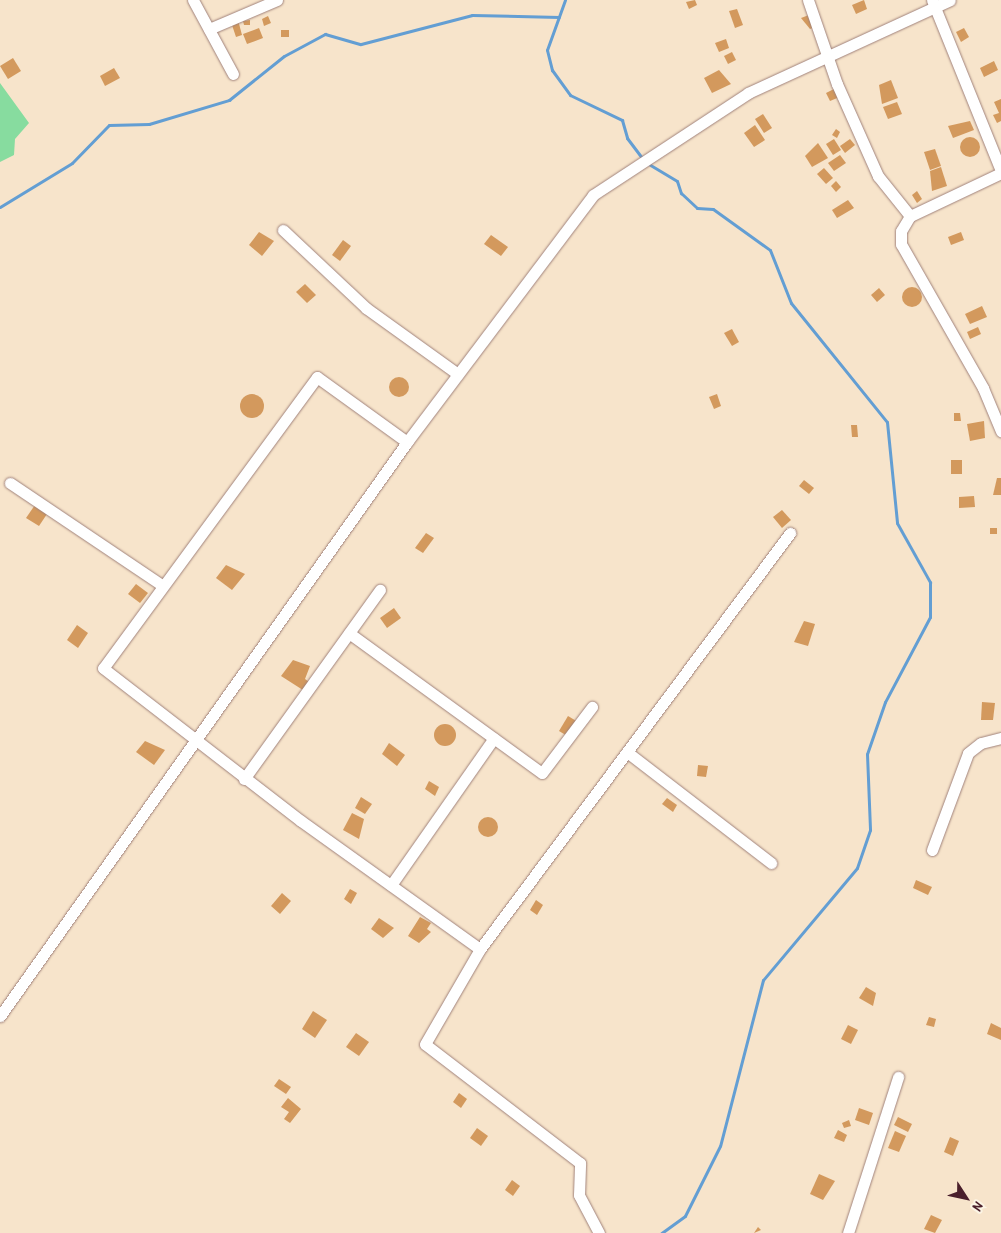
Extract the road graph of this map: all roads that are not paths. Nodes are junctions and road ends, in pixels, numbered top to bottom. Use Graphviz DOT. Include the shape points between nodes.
graph roads {
  1 [pos="193,0"];
  2 [pos="277,0"];
  3 [pos="808,0"];
  4 [pos="950,0"];
  5 [pos="933,3"];
  6 [pos="209,29"];
  7 [pos="830,53"];
  8 [pos="233,74"];
  9 [pos="1001,172"];
  10 [pos="910,216"];
  11 [pos="283,230"];
  12 [pos="458,374"];
  13 [pos="1001,431"];
  14 [pos="407,442"];
  15 [pos="10,483"];
  16 [pos="790,533"];
  17 [pos="163,586"];
  18 [pos="380,590"];
  19 [pos="349,633"];
  20 [pos="592,707"];
  21 [pos="494,738"];
  22 [pos="1001,738"];
  23 [pos="197,744"];
  24 [pos="627,752"];
  25 [pos="244,779"];
  26 [pos="932,850"];
  27 [pos="772,863"];
  28 [pos="391,885"];
  29 [pos="480,949"];
  30 [pos="0,1016"];
  31 [pos="898,1077"];
  32 [pos="599,1233"];
  33 [pos="848,1233"];
  1 -- 6 [label="street"];
  2 -- 6 [label="street"];
  3 -- 7 [label="street"];
  4 -- 5 [label="street"];
  5 -- 7 [label="street"];
  5 -- 9 [label="street"];
  6 -- 8 [label="street"];
  7 -- 10 [label="street" via="838,84 878,176"];
  7 -- 12 [label="street" via="748,93 593,195"];
  9 -- 10 [label="street"];
  10 -- 13 [label="street" via="901,231 901,244 983,388"];
  11 -- 12 [label="street" via="366,308"];
  12 -- 14 [label="street"];
  14 -- 17 [label="street" via="317,377"];
  14 -- 23 [label="street"];
  15 -- 17 [label="street"];
  16 -- 24 [label="street"];
  17 -- 23 [label="street" via="103,668"];
  18 -- 19 [label="street"];
  19 -- 21 [label="street"];
  19 -- 25 [label="street"];
  20 -- 21 [label="street" via="542,773"];
  21 -- 28 [label="street"];
  22 -- 26 [label="street" via="981,743 968,753"];
  23 -- 25 [label="street"];
  23 -- 30 [label="street"];
  24 -- 27 [label="street"];
  24 -- 29 [label="street"];
  25 -- 28 [label="street"];
  28 -- 29 [label="street"];
  29 -- 32 [label="street" via="425,1044 580,1163 579,1195"];
  31 -- 33 [label="street"];
}
